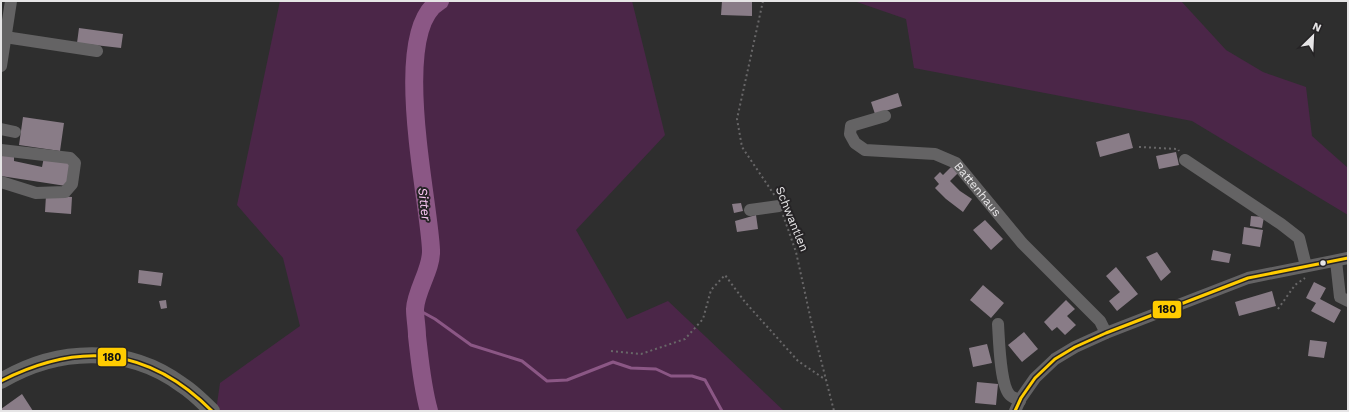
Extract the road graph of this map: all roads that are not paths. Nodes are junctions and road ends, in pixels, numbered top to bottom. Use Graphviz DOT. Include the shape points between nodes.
graph roads {
  1 [pos="11,1"];
  2 [pos="5,37"];
  3 [pos="97,51"];
  4 [pos="1,66"];
  5 [pos="885,116"];
  6 [pos="1,129"];
  7 [pos="16,132"];
  8 [pos="1,150"];
  9 [pos="1186,160"];
  10 [pos="1,182"];
  11 [pos="779,206"];
  12 [pos="750,210"];
  13 [pos="1348,258"];
  14 [pos="1336,261"];
  15 [pos="1307,271"];
  16 [pos="1348,301"];
  17 [pos="998,324"];
  18 [pos="1106,333"];
  19 [pos="1,380"];
  20 [pos="1017,406"];
  21 [pos="212,411"];
  1 -- 2 [label="street"];
  2 -- 3 [label="street"];
  2 -- 4 [label="street"];
  5 -- 18 [label="street, Battenhaus" via="851,126 850,134 855,143 865,150 935,154 956,163 1022,243 1100,322"];
  6 -- 7 [label="street"];
  8 -- 10 [label="street" via="70,158 76,163 72,184 65,192 36,193"];
  9 -- 15 [label="street" via="1299,238"];
  11 -- 12 [label="street"];
  13 -- 14 [label="street"];
  14 -- 15 [label="street"];
  14 -- 16 [label="street" via="1340,297"];
  15 -- 18 [label="street" via="1248,278"];
  17 -- 20 [label="street" via="1000,358 1007,389"];
  18 -- 20 [label="street" via="1055,359 1035,378"];
  19 -- 21 [label="main road" via="30,365 54,358 107,355 148,365 168,375"];
}
